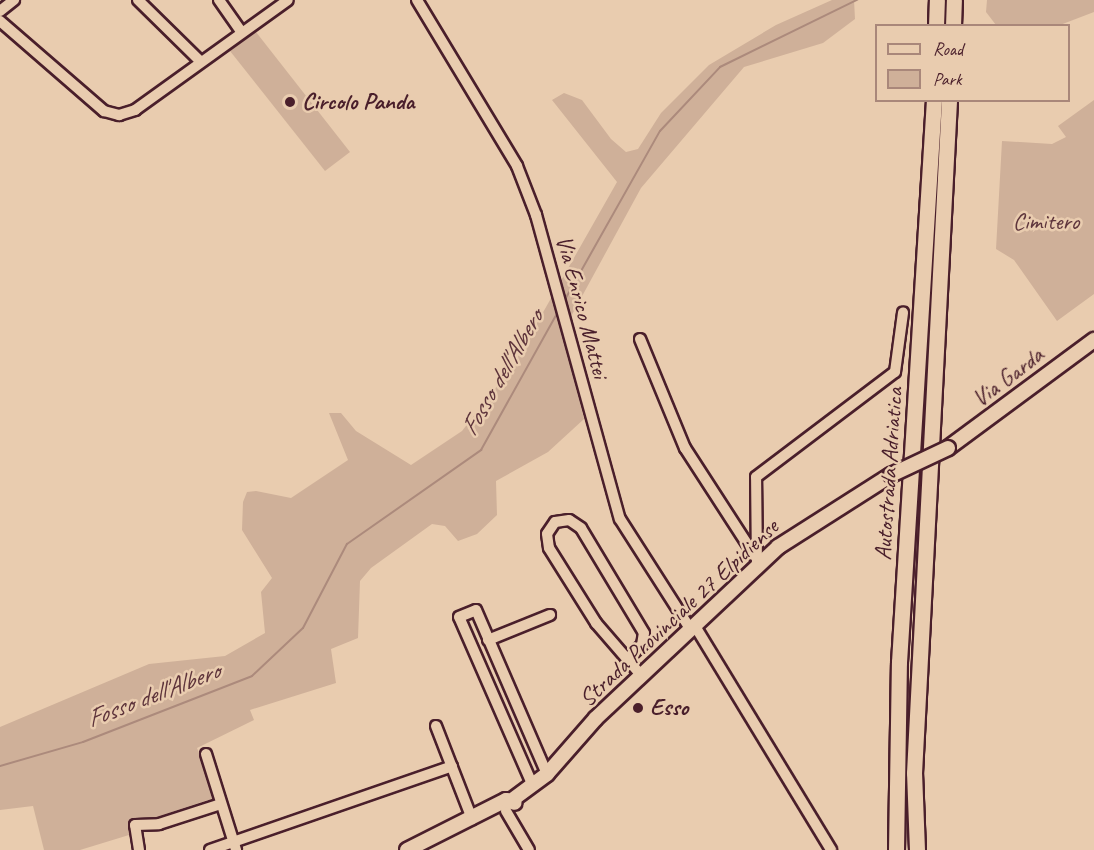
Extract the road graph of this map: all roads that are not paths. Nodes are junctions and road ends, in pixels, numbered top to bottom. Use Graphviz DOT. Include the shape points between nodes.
graph roads {
  1 [pos="14,0"];
  2 [pos="138,0"];
  3 [pos="219,0"];
  4 [pos="288,0"];
  5 [pos="417,0"];
  6 [pos="937,0"];
  7 [pos="954,0"];
  8 [pos="0,11"];
  9 [pos="0,21"];
  10 [pos="936,24"];
  11 [pos="953,24"];
  12 [pos="241,32"];
  13 [pos="200,62"];
  14 [pos="942,102"];
  15 [pos="942,102"];
  16 [pos="903,313"];
  17 [pos="640,339"];
  18 [pos="1094,340"];
  19 [pos="948,448"];
  20 [pos="756,561"];
  21 [pos="550,615"];
  22 [pos="693,628"];
  23 [pos="488,640"];
  24 [pos="627,659"];
  25 [pos="641,675"];
  26 [pos="510,692"];
  27 [pos="493,699"];
  28 [pos="436,726"];
  29 [pos="206,754"];
  30 [pos="452,766"];
  31 [pos="547,774"];
  32 [pos="533,786"];
  33 [pos="221,804"];
  34 [pos="509,804"];
  35 [pos="472,819"];
  36 [pos="234,846"];
  37 [pos="139,850"];
  38 [pos="210,850"];
  39 [pos="407,850"];
  40 [pos="529,850"];
  41 [pos="831,850"];
  42 [pos="896,850"];
  43 [pos="916,850"];
  1 -- 8 [label="street"];
  2 -- 13 [label="street"];
  3 -- 12 [label="street"];
  4 -- 12 [label="street"];
  5 -- 22 [label="street, Via Enrico Mattei" via="517,166 549,262 620,519"];
  6 -- 10 [label="highway"];
  7 -- 11 [label="highway"];
  9 -- 13 [label="street" via="104,111 135,110"];
  12 -- 13 [label="street"];
  14 -- 42 [label="highway, Autostrada Adriatica" via="898,682"];
  15 -- 43 [label="highway, Autostrada Adriatica" via="914,773"];
  16 -- 20 [label="street" via="895,372 756,477"];
  17 -- 20 [label="street" via="685,448"];
  18 -- 19 [label="main road, Via Garda"];
  19 -- 20 [label="main road, Strada Provinciale 27 Elpidiense, bridge" via="891,475"];
  20 -- 22 [label="main road, Strada Provinciale 27 Elpidiense"];
  21 -- 23 [label="street"];
  22 -- 25 [label="main road, Strada Provinciale 27 Elpidiense"];
  22 -- 41 [label="street, Via Enrico Mattei"];
  23 -- 26 [label="street"];
  23 -- 27 [label="street" via="476,610 459,616"];
  24 -- 24 [label="street" via="596,623 549,548 547,534 555,522 569,520 581,528 644,633 642,645"];
  24 -- 25 [label="street"];
  25 -- 31 [label="main road, Strada Provinciale 27 Elpidiense"];
  26 -- 27 [label="street"];
  26 -- 31 [label="street"];
  27 -- 32 [label="street"];
  28 -- 30 [label="street"];
  29 -- 33 [label="street"];
  30 -- 35 [label="street"];
  30 -- 36 [label="street"];
  31 -- 32 [label="main road, Strada Provinciale 27 Elpidiense"];
  32 -- 34 [label="main road, Strada Provinciale 27 Elpidiense"];
  33 -- 36 [label="street"];
  33 -- 37 [label="street" via="159,824 135,825"];
  34 -- 35 [label="main road, Strada Provinciale 27 Elpidiense"];
  34 -- 40 [label="street"];
  35 -- 39 [label="main road, Strada Provinciale 27 Elpidiense"];
  36 -- 38 [label="street"];
}
